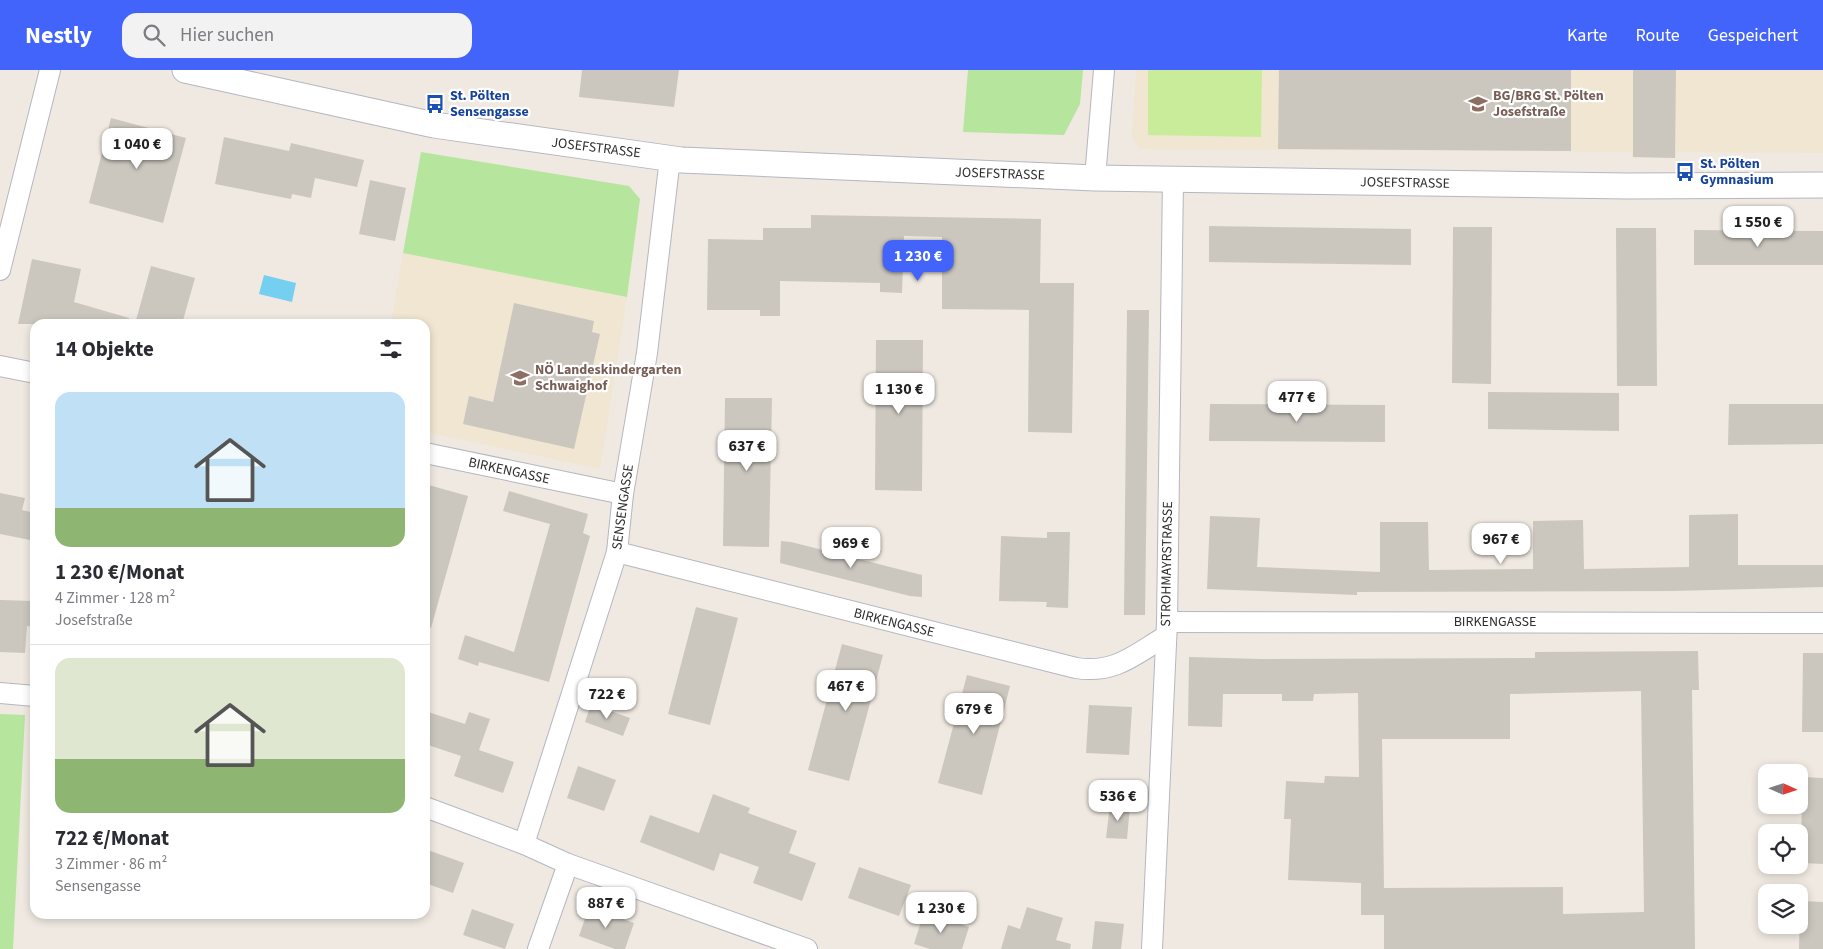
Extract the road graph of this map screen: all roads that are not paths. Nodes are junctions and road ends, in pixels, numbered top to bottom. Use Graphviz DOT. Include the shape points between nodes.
graph roads {
  1 [pos="50,70"];
  2 [pos="185,70"];
  3 [pos="1104,70"];
  4 [pos="670,158"];
  5 [pos="1095,178"];
  6 [pos="1174,179"];
  7 [pos="1823,185"];
  8 [pos="0,270"];
  9 [pos="0,366"];
  10 [pos="30,372"];
  11 [pos="430,455"];
  12 [pos="623,494"];
  13 [pos="617,552"];
  14 [pos="1823,622"];
  15 [pos="1166,629"];
  16 [pos="0,693"];
  17 [pos="30,696"];
  18 [pos="430,809"];
  19 [pos="524,844"];
  20 [pos="568,864"];
  21 [pos="538,949"];
  22 [pos="807,949"];
  23 [pos="1152,949"];
  1 -- 8 [label="street"];
  2 -- 4 [label="street, JOSEFSTRASSE" via="434,125"];
  3 -- 5 [label="street"];
  4 -- 5 [label="street, JOSEFSTRASSE"];
  4 -- 12 [label="street, SENSENGASSE" via="647,353"];
  5 -- 6 [label="street, JOSEFSTRASSE"];
  6 -- 7 [label="street, JOSEFSTRASSE" via="1628,186"];
  6 -- 15 [label="street, STROHMAYRSTRASSE"];
  9 -- 10 [label="street"];
  11 -- 12 [label="street, BIRKENGASSE"];
  12 -- 13 [label="street, SENSENGASSE"];
  13 -- 15 [label="street, BIRKENGASSE" via="1090,670 1112,667"];
  13 -- 19 [label="street, SENSENGASSE"];
  14 -- 15 [label="street, BIRKENGASSE"];
  15 -- 23 [label="street, STROHMAYRSTRASSE"];
  16 -- 17 [label="street"];
  18 -- 19 [label="street"];
  19 -- 20 [label="street"];
  20 -- 21 [label="street"];
  20 -- 22 [label="street"];
}
